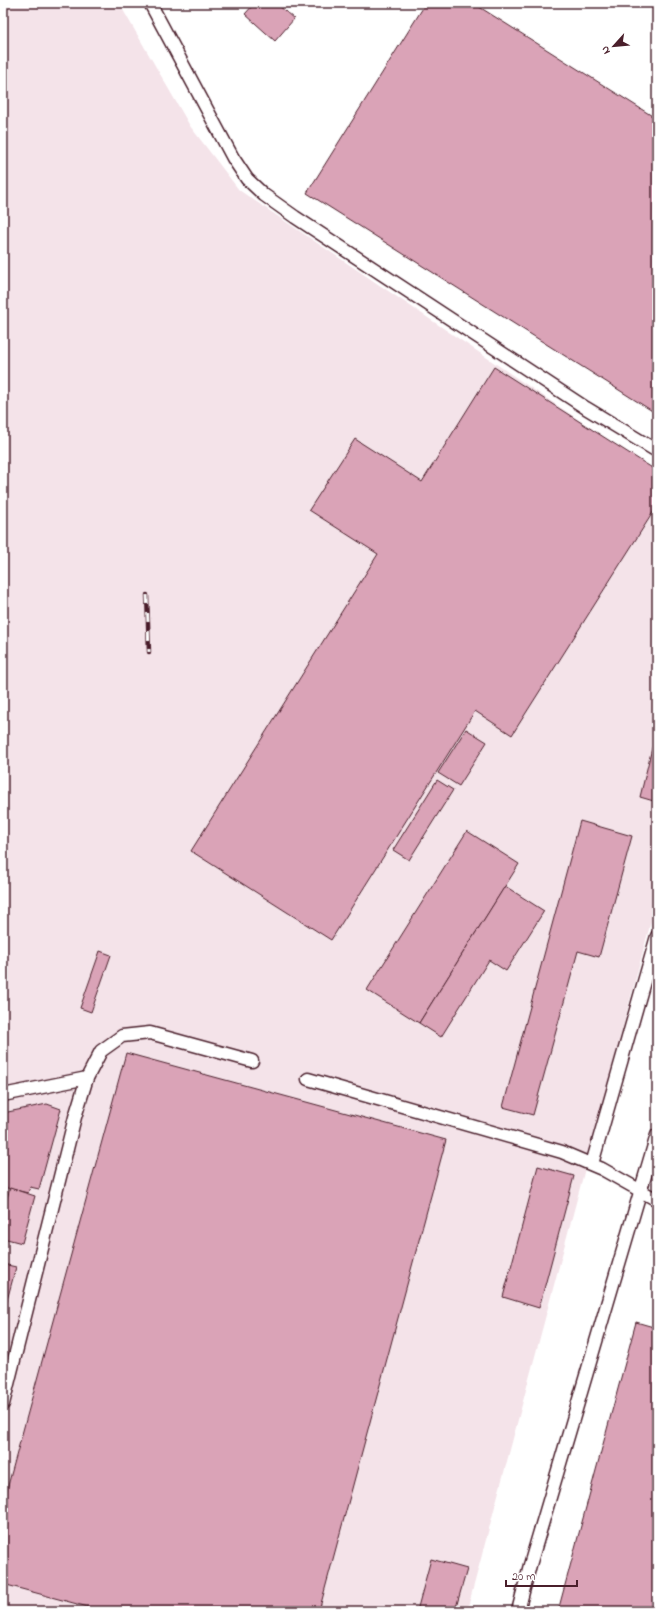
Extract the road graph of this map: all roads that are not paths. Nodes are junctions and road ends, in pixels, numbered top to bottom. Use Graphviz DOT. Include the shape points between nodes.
graph roads {
  1 [pos="150,3"];
  2 [pos="657,451"];
  3 [pos="657,936"];
  4 [pos="252,1061"];
  5 [pos="87,1078"];
  6 [pos="308,1078"];
  7 [pos="3,1095"];
  8 [pos="657,1135"];
  9 [pos="592,1164"];
  10 [pos="642,1191"];
  11 [pos="657,1200"];
  12 [pos="3,1404"];
  13 [pos="518,1611"];
  1 -- 2 [label="lane" via="233,158 247,179 264,195 391,281 586,408"];
  3 -- 9 [label="lane"];
  4 -- 5 [label="lane" via="150,1033 122,1036 101,1052"];
  5 -- 7 [label="lane"];
  5 -- 12 [label="lane"];
  6 -- 9 [label="lane" via="562,1152"];
  8 -- 10 [label="lane"];
  9 -- 10 [label="lane"];
  10 -- 11 [label="lane"];
  10 -- 13 [label="lane"];
}
